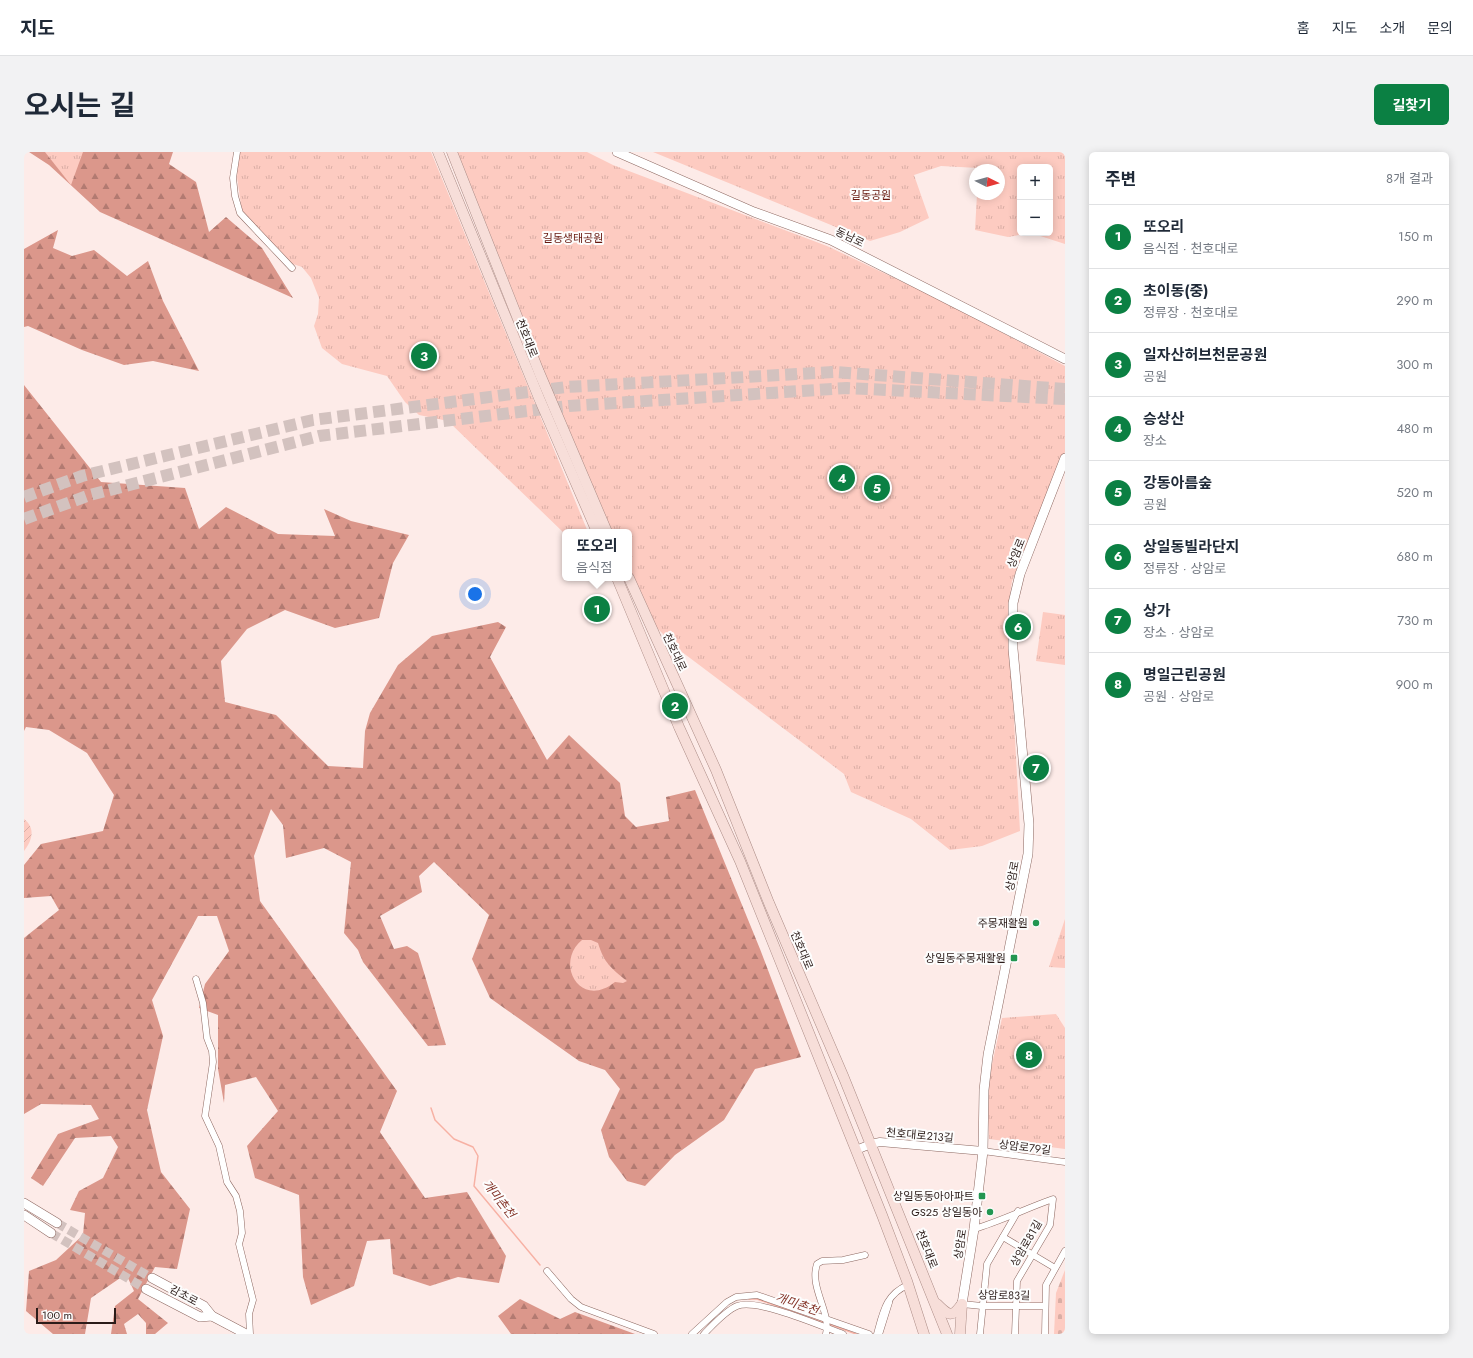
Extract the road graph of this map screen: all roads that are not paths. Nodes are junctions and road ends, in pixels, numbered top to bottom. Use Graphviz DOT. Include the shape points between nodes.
graph roads {
  1 [pos="237,152"];
  2 [pos="438,152"];
  3 [pos="452,152"];
  4 [pos="617,152"];
  5 [pos="292,268"];
  6 [pos="1065,359"];
  7 [pos="1065,458"];
  8 [pos="596,529"];
  9 [pos="606,529"];
  10 [pos="618,581"];
  11 [pos="630,581"];
  12 [pos="196,979"];
  13 [pos="871,1144"];
  14 [pos="856,1150"];
  15 [pos="983,1151"];
  16 [pos="1065,1162"];
  17 [pos="24,1203"];
  18 [pos="1018,1211"];
  19 [pos="24,1215"];
  20 [pos="57,1223"];
  21 [pos="974,1229"];
  22 [pos="51,1233"];
  23 [pos="1002,1237"];
  24 [pos="1065,1251"];
  25 [pos="865,1254"];
  26 [pos="1032,1255"];
  27 [pos="1055,1268"];
  28 [pos="546,1270"];
  29 [pos="152,1278"];
  30 [pos="908,1285"];
  31 [pos="146,1289"];
  32 [pos="934,1301"];
  33 [pos="962,1304"];
  34 [pos="982,1306"];
  35 [pos="1016,1306"];
  36 [pos="1045,1306"];
  37 [pos="212,1316"];
  38 [pos="827,1320"];
  39 [pos="827,1331"];
  40 [pos="246,1334"];
  41 [pos="250,1334"];
  42 [pos="654,1334"];
  43 [pos="692,1334"];
  44 [pos="704,1334"];
  45 [pos="843,1334"];
  46 [pos="869,1334"];
  47 [pos="879,1334"];
  48 [pos="924,1334"];
  49 [pos="947,1334"];
  50 [pos="960,1334"];
  51 [pos="980,1334"];
  52 [pos="1015,1334"];
  53 [pos="1045,1334"];
  1 -- 5 [label="street" via="234,178 235,196 240,213"];
  2 -- 8 [label="main road, 천호대로"];
  3 -- 9 [label="main road, 천호대로" via="542,379"];
  4 -- 6 [label="main road, 동남로" via="754,212 831,240"];
  7 -- 15 [label="main road, 상암로" via="1020,574 1013,603 1014,656 1029,841 988,1055 984,1090"];
  10 -- 14 [label="main road" via="679,727 740,861"];
  11 -- 13 [label="main road, 천호대로" via="716,770"];
  12 -- 41 [label="street" via="203,1003 213,1062 204,1116 219,1146 227,1182 236,1196 240,1211 242,1233 239,1244 253,1300"];
  13 -- 14 [label="street, 천호대로213길"];
  13 -- 15 [label="street, 천호대로213길" via="880,1142"];
  13 -- 32 [label="main road, 천호대로"];
  14 -- 30 [label="main road"];
  15 -- 16 [label="street, 상암로79길"];
  15 -- 21 [label="main road, 상암로"];
  17 -- 20 [label="main road"];
  18 -- 21 [label="street, 상암로81길" via="992,1224"];
  18 -- 23 [label="street, 상암로81길"];
  18 -- 26 [label="street, 상암로81길" via="1053,1199 1050,1225"];
  19 -- 22 [label="main road"];
  21 -- 33 [label="main road, 상암로"];
  23 -- 26 [label="street"];
  23 -- 34 [label="street, 상암로81길" via="987,1264"];
  24 -- 27 [label="street"];
  25 -- 38 [label="street" via="817,1264 817,1287"];
  26 -- 27 [label="street"];
  26 -- 35 [label="street, 상암로81길" via="1017,1281"];
  27 -- 36 [label="street" via="1046,1285"];
  28 -- 42 [label="street" via="570,1299 581,1307"];
  29 -- 37 [label="main road, 감초로" via="204,1306"];
  30 -- 47 [label="street" via="888,1300"];
  30 -- 48 [label="main road"];
  31 -- 37 [label="main road, 감초로" via="200,1317"];
  32 -- 33 [label="main road" via="950,1314"];
  32 -- 49 [label="main road, 천호대로"];
  33 -- 34 [label="street, 상암로83길"];
  33 -- 50 [label="main road"];
  34 -- 35 [label="street, 상암로83길"];
  34 -- 51 [label="street, 상암로81길"];
  35 -- 36 [label="street, 상암로83길"];
  35 -- 52 [label="street, 상암로81길"];
  36 -- 53 [label="street"];
  37 -- 40 [label="main road, 감초로"];
  38 -- 39 [label="street"];
  38 -- 43 [label="street" via="768,1298 747,1295 727,1302"];
  38 -- 46 [label="street"];
  39 -- 44 [label="street" via="767,1307 746,1304 727,1312"];
  39 -- 45 [label="street"];
}
